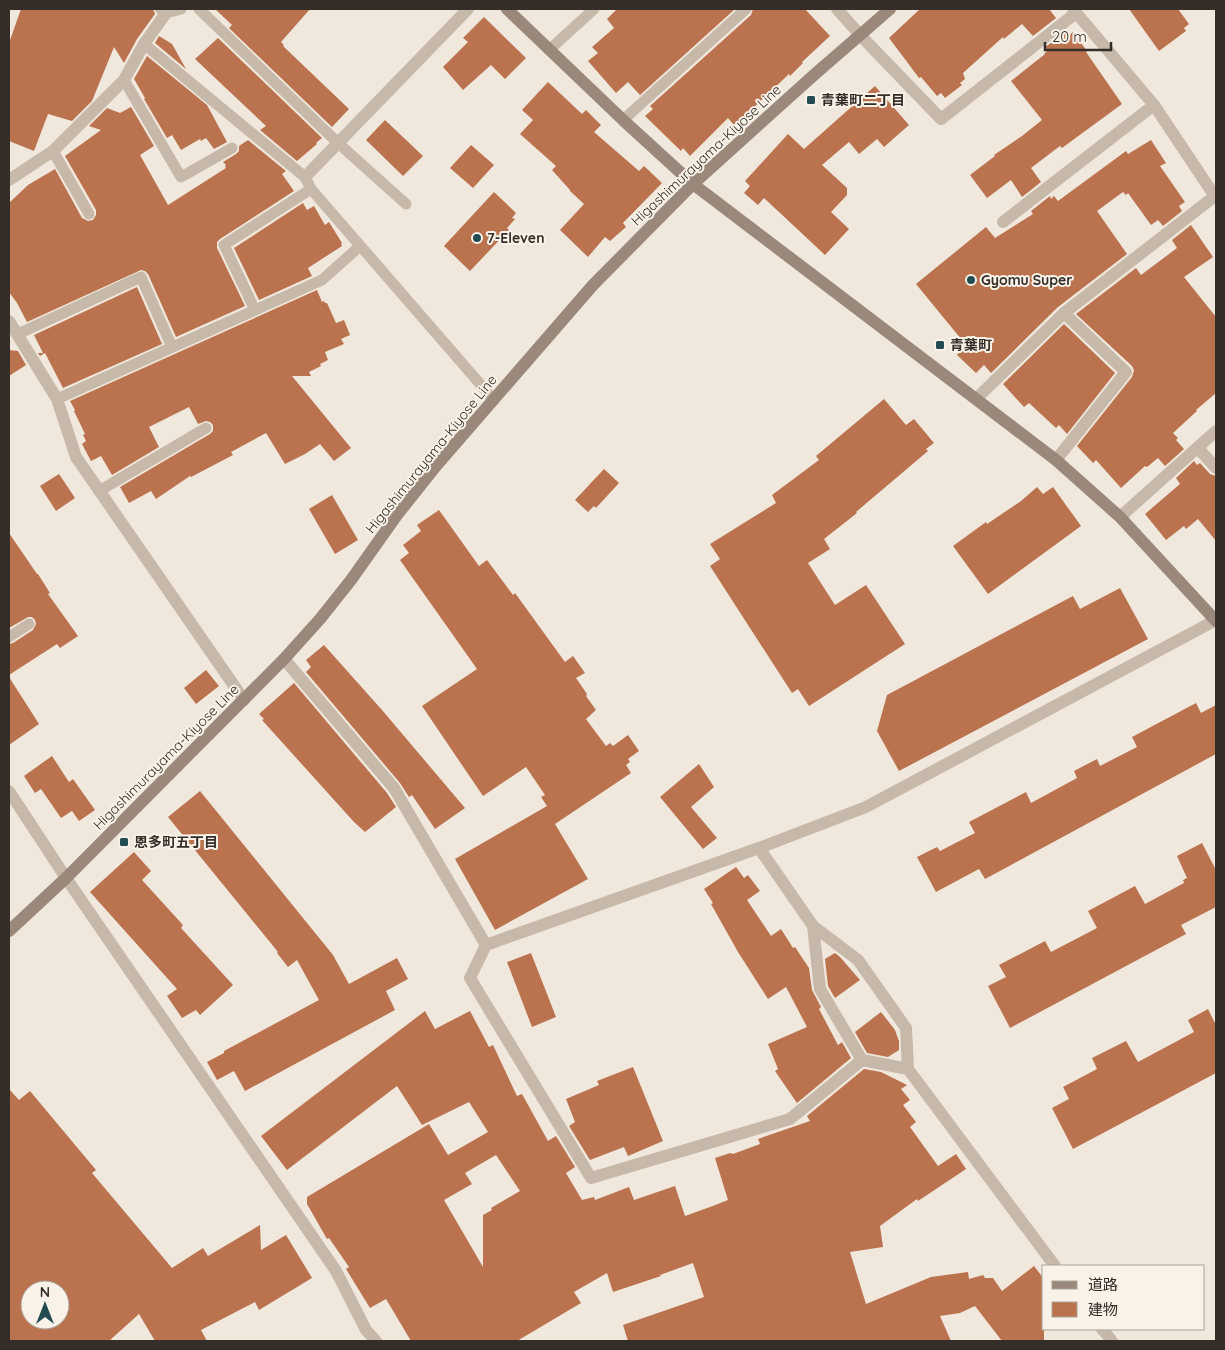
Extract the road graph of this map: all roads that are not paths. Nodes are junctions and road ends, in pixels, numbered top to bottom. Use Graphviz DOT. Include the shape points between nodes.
graph roads {
  1 [pos="181,9"];
  2 [pos="199,9"];
  3 [pos="468,9"];
  4 [pos="507,9"];
  5 [pos="594,9"];
  6 [pos="746,9"];
  7 [pos="837,9"];
  8 [pos="890,9"];
  9 [pos="163,11"];
  10 [pos="1074,11"];
  11 [pos="861,36"];
  12 [pos="144,44"];
  13 [pos="549,50"];
  14 [pos="124,80"];
  15 [pos="1154,105"];
  16 [pos="623,120"];
  17 [pos="338,143"];
  18 [pos="232,148"];
  19 [pos="53,151"];
  20 [pos="305,177"];
  21 [pos="9,180"];
  22 [pos="693,184"];
  23 [pos="311,189"];
  24 [pos="1216,197"];
  25 [pos="406,204"];
  26 [pos="89,214"];
  27 [pos="1002,222"];
  28 [pos="360,246"];
  29 [pos="256,310"];
  30 [pos="1064,312"];
  31 [pos="9,320"];
  32 [pos="18,334"];
  33 [pos="172,347"];
  34 [pos="57,399"];
  35 [pos="976,399"];
  36 [pos="494,400"];
  37 [pos="206,428"];
  38 [pos="1216,431"];
  39 [pos="1198,448"];
  40 [pos="1056,460"];
  41 [pos="1216,468"];
  42 [pos="99,491"];
  43 [pos="1120,517"];
  44 [pos="1216,621"];
  45 [pos="29,624"];
  46 [pos="9,637"];
  47 [pos="284,659"];
  48 [pos="244,700"];
  49 [pos="9,791"];
  50 [pos="759,848"];
  51 [pos="66,878"];
  52 [pos="813,926"];
  53 [pos="9,931"];
  54 [pos="486,945"];
  55 [pos="862,1060"];
  56 [pos="908,1069"];
  57 [pos="1054,1265"];
  58 [pos="1103,1330"];
  59 [pos="376,1341"];
  60 [pos="1112,1341"];
  1 -- 9 [label="lane"];
  2 -- 17 [label="lane"];
  3 -- 17 [label="street"];
  4 -- 13 [label="main road"];
  5 -- 13 [label="lane"];
  6 -- 16 [label="lane"];
  7 -- 11 [label="street"];
  8 -- 11 [label="main road, Higashimurayama-Kiyose Line"];
  9 -- 12 [label="street"];
  10 -- 11 [label="street" via="941,120"];
  10 -- 15 [label="street"];
  11 -- 22 [label="main road, Higashimurayama-Kiyose Line"];
  12 -- 14 [label="street"];
  12 -- 20 [label="lane"];
  13 -- 16 [label="main road"];
  14 -- 18 [label="lane" via="181,177"];
  14 -- 19 [label="street"];
  15 -- 24 [label="street"];
  15 -- 27 [label="street"];
  16 -- 22 [label="main road"];
  17 -- 20 [label="street"];
  17 -- 25 [label="lane"];
  19 -- 21 [label="street"];
  19 -- 26 [label="lane"];
  20 -- 23 [label="lane"];
  22 -- 35 [label="main road"];
  22 -- 36 [label="main road, Higashimurayama-Kiyose Line" via="593,285"];
  23 -- 28 [label="lane"];
  23 -- 29 [label="lane" via="224,246"];
  24 -- 30 [label="street"];
  28 -- 29 [label="lane" via="322,280"];
  28 -- 36 [label="lane"];
  29 -- 33 [label="lane"];
  30 -- 35 [label="street"];
  30 -- 40 [label="street" via="1126,372"];
  31 -- 32 [label="street"];
  32 -- 33 [label="lane" via="142,277"];
  32 -- 34 [label="street"];
  33 -- 34 [label="lane"];
  34 -- 42 [label="street" via="76,457"];
  35 -- 40 [label="main road"];
  36 -- 47 [label="main road, Higashimurayama-Kiyose Line" via="436,466 320,620"];
  37 -- 42 [label="lane"];
  38 -- 39 [label="street"];
  39 -- 41 [label="street"];
  39 -- 43 [label="street"];
  40 -- 43 [label="main road"];
  42 -- 48 [label="street"];
  43 -- 44 [label="main road"];
  44 -- 50 [label="street" via="866,807"];
  45 -- 46 [label="lane"];
  47 -- 48 [label="main road, Higashimurayama-Kiyose Line"];
  47 -- 54 [label="street" via="394,788"];
  48 -- 51 [label="main road, Higashimurayama-Kiyose Line"];
  49 -- 51 [label="street"];
  50 -- 52 [label="street"];
  50 -- 54 [label="street"];
  51 -- 53 [label="main road, Higashimurayama-Kiyose Line"];
  51 -- 59 [label="street" via="336,1271 366,1330"];
  52 -- 55 [label="street" via="820,989"];
  52 -- 56 [label="street" via="858,960 906,1028"];
  54 -- 55 [label="street" via="470,978 591,1178 790,1119"];
  55 -- 56 [label="street"];
  56 -- 57 [label="street"];
  58 -- 60 [label="street"];
}
